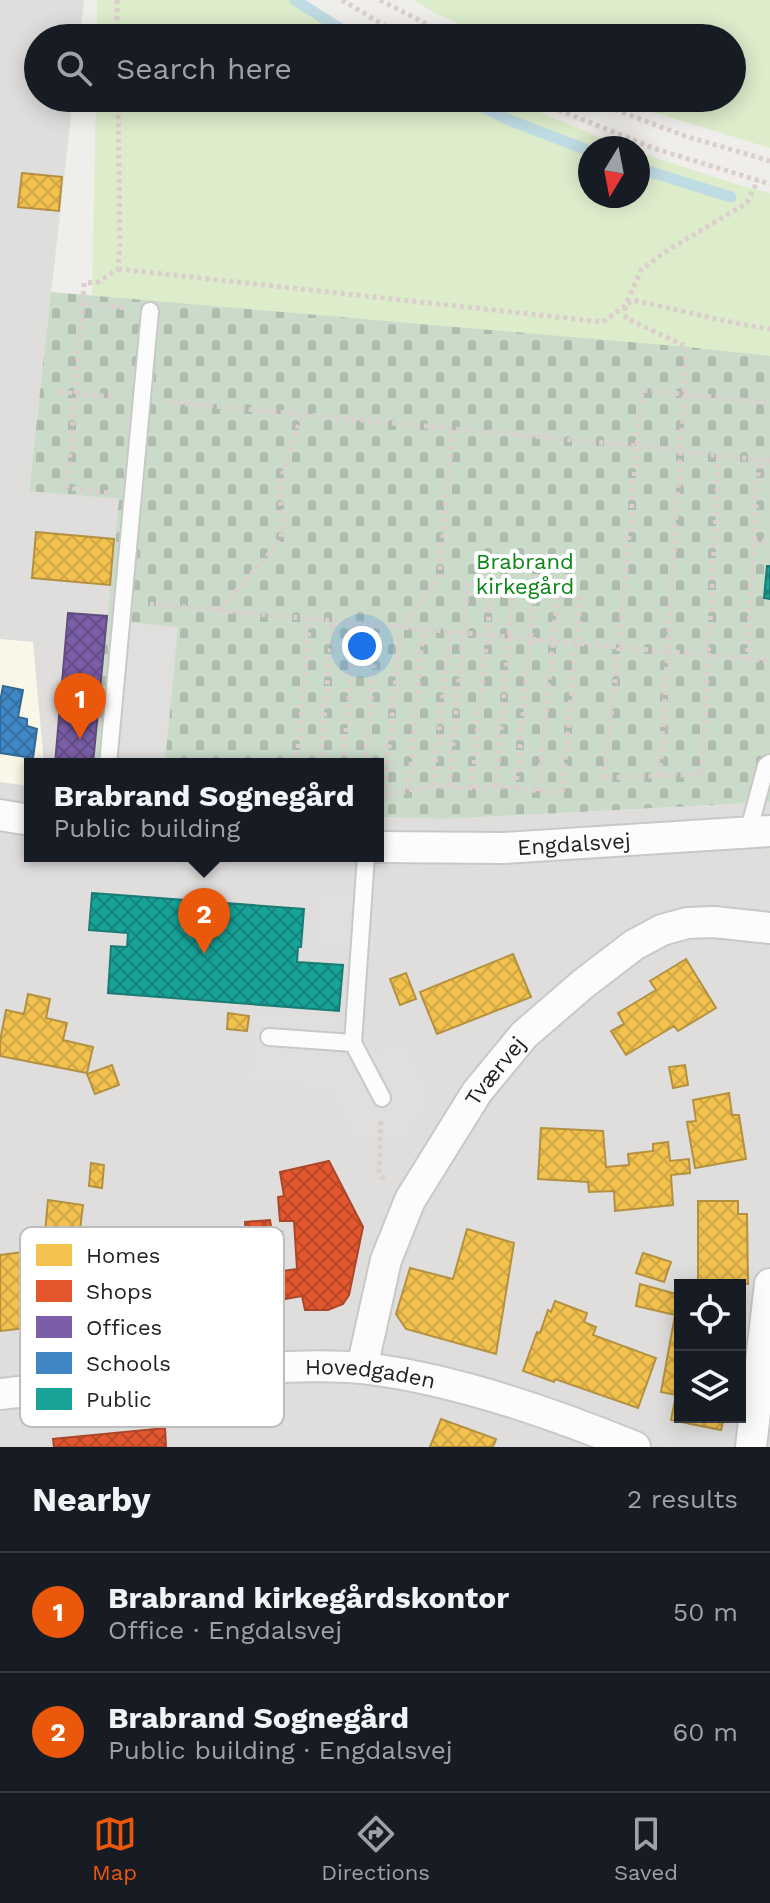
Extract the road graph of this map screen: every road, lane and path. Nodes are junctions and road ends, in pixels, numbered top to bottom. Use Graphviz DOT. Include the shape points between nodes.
graph roads {
  1 [pos="117,0"];
  2 [pos="342,0"];
  3 [pos="380,0"];
  4 [pos="117,24"];
  5 [pos="382,24"];
  6 [pos="427,24"];
  7 [pos="118,112"];
  8 [pos="564,112"];
  9 [pos="622,112"];
  10 [pos="770,161"];
  11 [pos="758,180"];
  12 [pos="770,184"];
  13 [pos="118,269"];
  14 [pos="83,303"];
  15 [pos="625,306"];
  16 [pos="150,311"];
  17 [pos="770,329"];
  18 [pos="60,392"];
  19 [pos="76,393"];
  20 [pos="683,394"];
  21 [pos="142,400"];
  22 [pos="770,403"];
  23 [pos="302,414"];
  24 [pos="453,428"];
  25 [pos="637,446"];
  26 [pos="680,452"];
  27 [pos="719,456"];
  28 [pos="759,460"];
  29 [pos="770,461"];
  30 [pos="133,495"];
  31 [pos="770,541"];
  32 [pos="754,542"];
  33 [pos="468,583"];
  34 [pos="492,584"];
  35 [pos="513,588"];
  36 [pos="535,591"];
  37 [pos="558,591"];
  38 [pos="581,595"];
  39 [pos="123,602"];
  40 [pos="219,611"];
  41 [pos="310,619"];
  42 [pos="333,621"];
  43 [pos="356,623"];
  44 [pos="378,626"];
  45 [pos="401,628"];
  46 [pos="423,630"];
  47 [pos="450,632"];
  48 [pos="463,634"];
  49 [pos="487,635"];
  50 [pos="508,638"];
  51 [pos="530,640"];
  52 [pos="553,642"];
  53 [pos="576,643"];
  54 [pos="619,648"];
  55 [pos="667,652"];
  56 [pos="708,656"];
  57 [pos="747,660"];
  58 [pos="770,661"];
  59 [pos="109,758"];
  60 [pos="298,758"];
  61 [pos="321,758"];
  62 [pos="344,758"];
  63 [pos="366,758"];
  64 [pos="770,763"];
  65 [pos="384,770"];
  66 [pos="660,775"];
  67 [pos="433,786"];
  68 [pos="496,786"];
  69 [pos="449,787"];
  70 [pos="472,788"];
  71 [pos="516,788"];
  72 [pos="409,790"];
  73 [pos="538,791"];
  74 [pos="384,794"];
  75 [pos="0,815"];
  76 [pos="24,819"];
  77 [pos="759,832"];
  78 [pos="384,847"];
  79 [pos="366,862"];
  80 [pos="770,928"];
  81 [pos="269,1037"];
  82 [pos="353,1043"];
  83 [pos="382,1098"];
  84 [pos="410,1200"];
  85 [pos="770,1284"];
  86 [pos="284,1368"];
  87 [pos="362,1368"];
  88 [pos="20,1392"];
  89 [pos="0,1394"];
  90 [pos="635,1447"];
  91 [pos="751,1447"];
  1 -- 4 [label="path"];
  2 -- 5 [label="path"];
  3 -- 6 [label="path"];
  7 -- 13 [label="path"];
  8 -- 11 [label="path" via="653,148"];
  9 -- 10 [label="path"];
  11 -- 12 [label="path"];
  11 -- 15 [label="path" via="747,203 641,270"];
  13 -- 14 [label="path" via="98,282 84,283"];
  13 -- 15 [label="path" via="603,322"];
  14 -- 16 [label="path"];
  14 -- 19 [label="path"];
  15 -- 17 [label="path" via="633,300"];
  15 -- 20 [label="path" via="626,318 687,347"];
  16 -- 21 [label="lane"];
  18 -- 19 [label="path"];
  19 -- 21 [label="path"];
  19 -- 30 [label="path" via="67,488"];
  20 -- 22 [label="path"];
  20 -- 25 [label="path" via="642,390"];
  20 -- 26 [label="path"];
  21 -- 23 [label="path"];
  21 -- 30 [label="lane"];
  23 -- 24 [label="path"];
  23 -- 40 [label="path" via="278,488 281,537"];
  24 -- 25 [label="path"];
  24 -- 45 [label="path" via="439,579"];
  25 -- 26 [label="path"];
  25 -- 54 [label="path"];
  26 -- 27 [label="path"];
  26 -- 55 [label="path"];
  27 -- 28 [label="path"];
  27 -- 56 [label="path"];
  28 -- 29 [label="path"];
  28 -- 32 [label="path"];
  30 -- 39 [label="lane"];
  31 -- 32 [label="path"];
  32 -- 57 [label="path"];
  33 -- 48 [label="path"];
  34 -- 49 [label="path"];
  35 -- 50 [label="path"];
  36 -- 51 [label="path"];
  37 -- 52 [label="path"];
  38 -- 53 [label="path"];
  39 -- 40 [label="path"];
  39 -- 59 [label="lane"];
  40 -- 41 [label="path"];
  41 -- 42 [label="path"];
  41 -- 60 [label="path"];
  42 -- 43 [label="path"];
  42 -- 61 [label="path"];
  43 -- 44 [label="path"];
  43 -- 62 [label="path"];
  44 -- 45 [label="path"];
  44 -- 63 [label="path"];
  45 -- 46 [label="path"];
  45 -- 65 [label="path"];
  46 -- 47 [label="path"];
  46 -- 72 [label="path"];
  47 -- 48 [label="path"];
  47 -- 67 [label="path"];
  48 -- 49 [label="path"];
  48 -- 69 [label="path"];
  49 -- 50 [label="path"];
  49 -- 70 [label="path"];
  50 -- 51 [label="path"];
  50 -- 68 [label="path"];
  51 -- 52 [label="path"];
  51 -- 71 [label="path"];
  52 -- 53 [label="path"];
  52 -- 73 [label="path"];
  53 -- 54 [label="path"];
  53 -- 73 [label="path" via="562,793"];
  54 -- 55 [label="path"];
  54 -- 66 [label="path" via="604,778"];
  55 -- 56 [label="path"];
  55 -- 66 [label="path"];
  56 -- 57 [label="path"];
  56 -- 66 [label="path" via="702,774"];
  57 -- 58 [label="path"];
  64 -- 77 [label="lane"];
  67 -- 69 [label="path"];
  67 -- 72 [label="path"];
  68 -- 70 [label="path"];
  68 -- 71 [label="path"];
  69 -- 70 [label="path"];
  71 -- 73 [label="path"];
  72 -- 74 [label="path"];
  75 -- 76 [label="street"];
  77 -- 78 [label="street, Engdalsvej" via="504,848"];
  79 -- 82 [label="lane"];
  80 -- 84 [label="street, Tværvej" via="687,923 634,945 524,1035 477,1092"];
  81 -- 82 [label="lane"];
  82 -- 83 [label="lane"];
  83 -- 84 [label="path" via="379,1171 388,1188"];
  84 -- 87 [label="street, Tværvej" via="386,1260"];
  85 -- 91 [label="street"];
  86 -- 87 [label="street, Hovedgaden"];
  87 -- 90 [label="street, Hovedgaden" via="517,1404"];
  88 -- 89 [label="street, Hovedgaden"];
}
